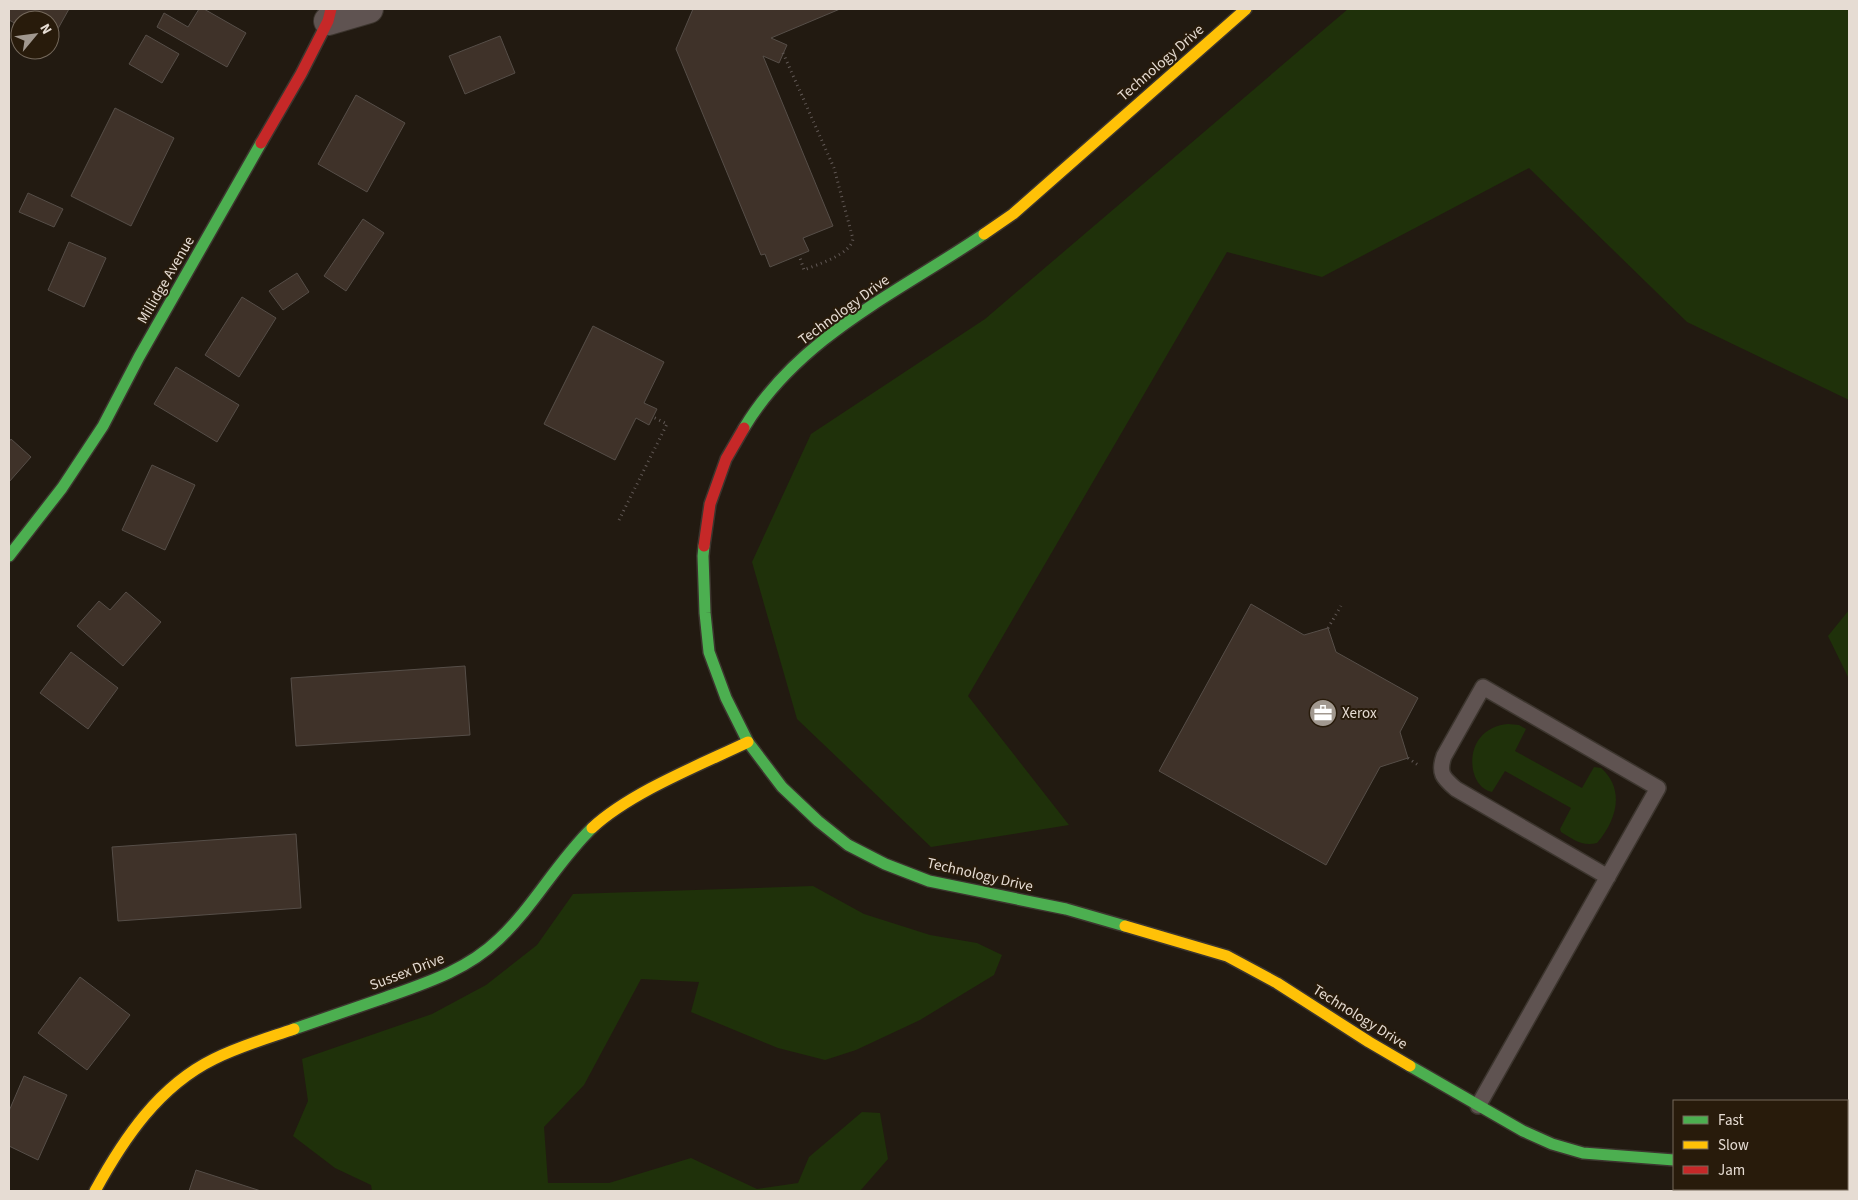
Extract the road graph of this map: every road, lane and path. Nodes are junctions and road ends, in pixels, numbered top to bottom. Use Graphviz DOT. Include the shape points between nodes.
graph roads {
  1 [pos="370,9"];
  2 [pos="1246,9"];
  3 [pos="330,15"];
  4 [pos="783,54"];
  5 [pos="799,255"];
  6 [pos="653,417"];
  7 [pos="619,520"];
  8 [pos="9,556"];
  9 [pos="1341,606"];
  10 [pos="1328,628"];
  11 [pos="748,742"];
  12 [pos="1608,876"];
  13 [pos="1478,1106"];
  14 [pos="1673,1160"];
  15 [pos="96,1191"];
  1 -- 3 [label="street"];
  2 -- 11 [label="street, Technology Drive" via="1013,214 821,341 784,375 751,418 726,459 710,504 703,556 709,652 726,698"];
  3 -- 8 [label="street, Millidge Avenue" via="301,74 103,426 62,488"];
  4 -- 5 [label="path" via="834,168 853,239 845,252 804,270"];
  6 -- 7 [label="path" via="667,424"];
  9 -- 10 [label="path"];
  11 -- 13 [label="street, Technology Drive" via="782,787 818,821 848,845 885,864 929,881 1066,909 1227,956"];
  11 -- 15 [label="street, Sussex Drive" via="664,783 602,820 575,845 508,929 484,952 460,968 430,982 232,1051 210,1060 184,1077 158,1099 136,1125 113,1157"];
  12 -- 12 [label="lane" via="1658,788 1483,687 1444,756 1441,774 1456,789"];
  12 -- 13 [label="lane"];
  13 -- 14 [label="street, Technology Drive" via="1552,1144 1583,1153"];
}
